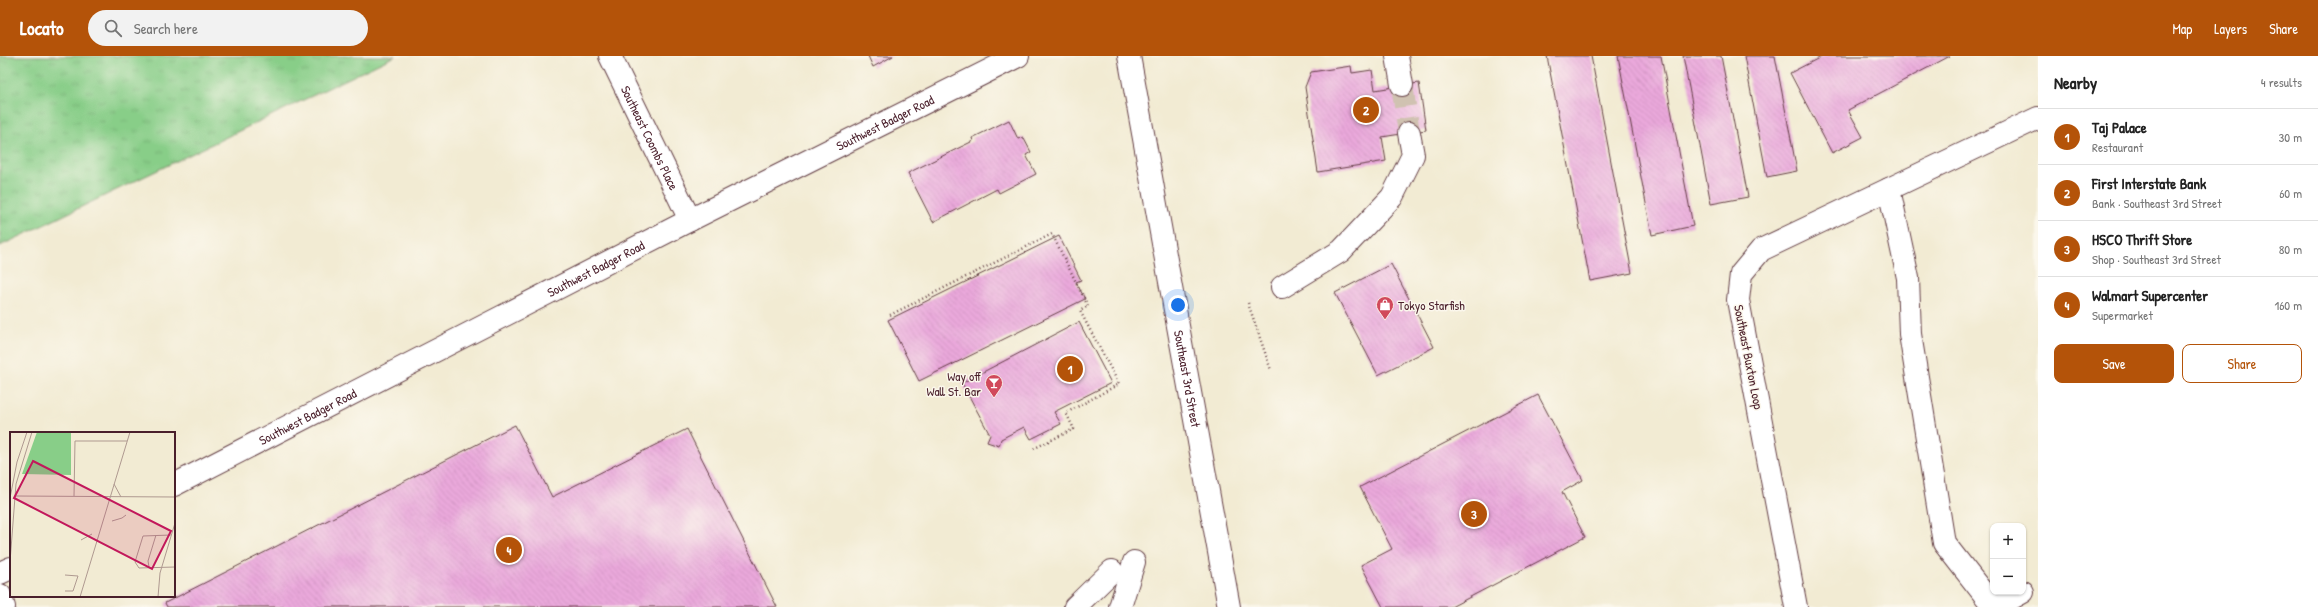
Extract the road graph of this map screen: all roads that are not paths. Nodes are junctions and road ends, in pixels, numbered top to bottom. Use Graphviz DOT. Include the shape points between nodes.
graph roads {
  1 [pos="610,56"];
  2 [pos="1018,56"];
  3 [pos="1129,56"];
  4 [pos="1397,56"];
  5 [pos="1402,85"];
  6 [pos="2038,118"];
  7 [pos="1409,133"];
  8 [pos="1889,189"];
  9 [pos="690,220"];
  10 [pos="1282,287"];
  11 [pos="175,483"];
  12 [pos="1134,562"];
  13 [pos="10,568"];
  14 [pos="1112,571"];
  15 [pos="0,573"];
  16 [pos="2038,583"];
  17 [pos="2026,590"];
  18 [pos="0,595"];
  19 [pos="2017,595"];
  20 [pos="4,607"];
  21 [pos="1075,607"];
  22 [pos="1120,607"];
  23 [pos="1229,607"];
  24 [pos="1796,607"];
  25 [pos="1995,607"];
  1 -- 9 [label="main road, Southeast Coombs Place"];
  2 -- 9 [label="main road, Southwest Badger Road"];
  3 -- 23 [label="main road, Southeast 3rd Street"];
  4 -- 5 [label="main road"];
  6 -- 8 [label="main road, Southeast Buxton Loop"];
  7 -- 10 [label="main road" via="1413,155 1392,197 1341,251"];
  8 -- 24 [label="main road, Southeast Buxton Loop" via="1761,250 1741,274 1738,300"];
  8 -- 25 [label="main road" via="1908,278 1910,334 1944,543"];
  9 -- 11 [label="main road, Southwest Badger Road"];
  12 -- 22 [label="main road"];
  13 -- 15 [label="main road"];
  14 -- 21 [label="main road"];
  16 -- 17 [label="main road"];
  18 -- 20 [label="main road"];
  19 -- 25 [label="main road"];
}
